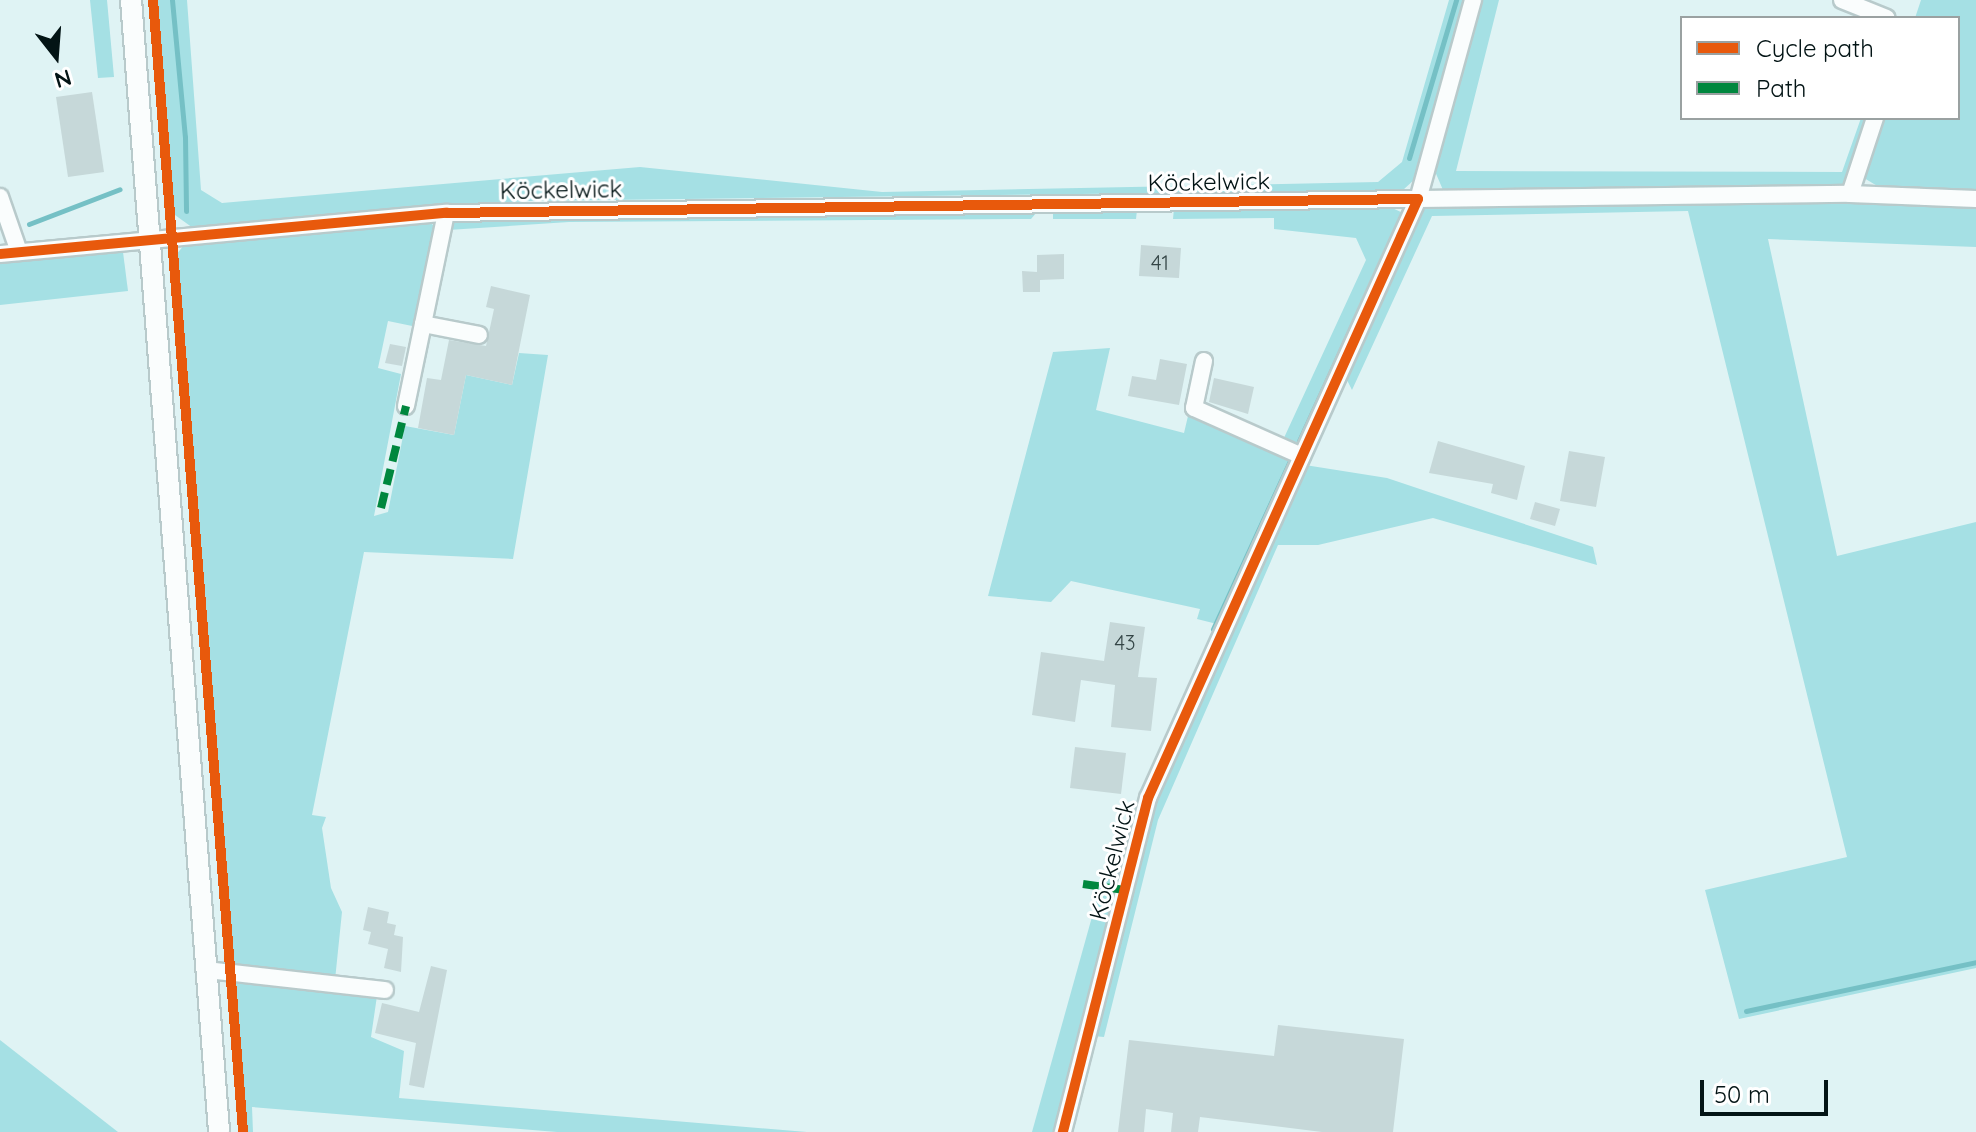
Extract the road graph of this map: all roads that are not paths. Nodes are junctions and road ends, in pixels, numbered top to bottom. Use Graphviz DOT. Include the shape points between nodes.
graph roads {
  1 [pos="131,0"];
  2 [pos="1473,0"];
  3 [pos="1842,0"];
  4 [pos="1882,16"];
  5 [pos="1874,120"];
  6 [pos="1850,194"];
  7 [pos="0,197"];
  8 [pos="1418,199"];
  9 [pos="1976,199"];
  10 [pos="446,213"];
  11 [pos="153,237"];
  12 [pos="19,252"];
  13 [pos="0,254"];
  14 [pos="423,324"];
  15 [pos="479,335"];
  16 [pos="1204,361"];
  17 [pos="406,406"];
  18 [pos="1302,456"];
  19 [pos="207,970"];
  20 [pos="385,990"];
  21 [pos="219,1132"];
  22 [pos="1063,1132"];
  1 -- 11 [label="main road"];
  2 -- 8 [label="street, Köckelwick"];
  3 -- 4 [label="street"];
  5 -- 6 [label="street"];
  6 -- 8 [label="street, Köckelwick"];
  6 -- 9 [label="street, Köckelwick"];
  7 -- 12 [label="street"];
  8 -- 10 [label="street, Köckelwick"];
  8 -- 18 [label="street, Köckelwick"];
  10 -- 11 [label="street, Köckelwick"];
  10 -- 14 [label="street"];
  11 -- 12 [label="street, Köckelwick"];
  11 -- 19 [label="main road"];
  12 -- 13 [label="street, Köckelwick"];
  14 -- 15 [label="street"];
  14 -- 17 [label="street"];
  16 -- 18 [label="street" via="1194,408"];
  18 -- 22 [label="street, Köckelwick" via="1148,798"];
  19 -- 20 [label="street"];
  19 -- 21 [label="main road"];
}
